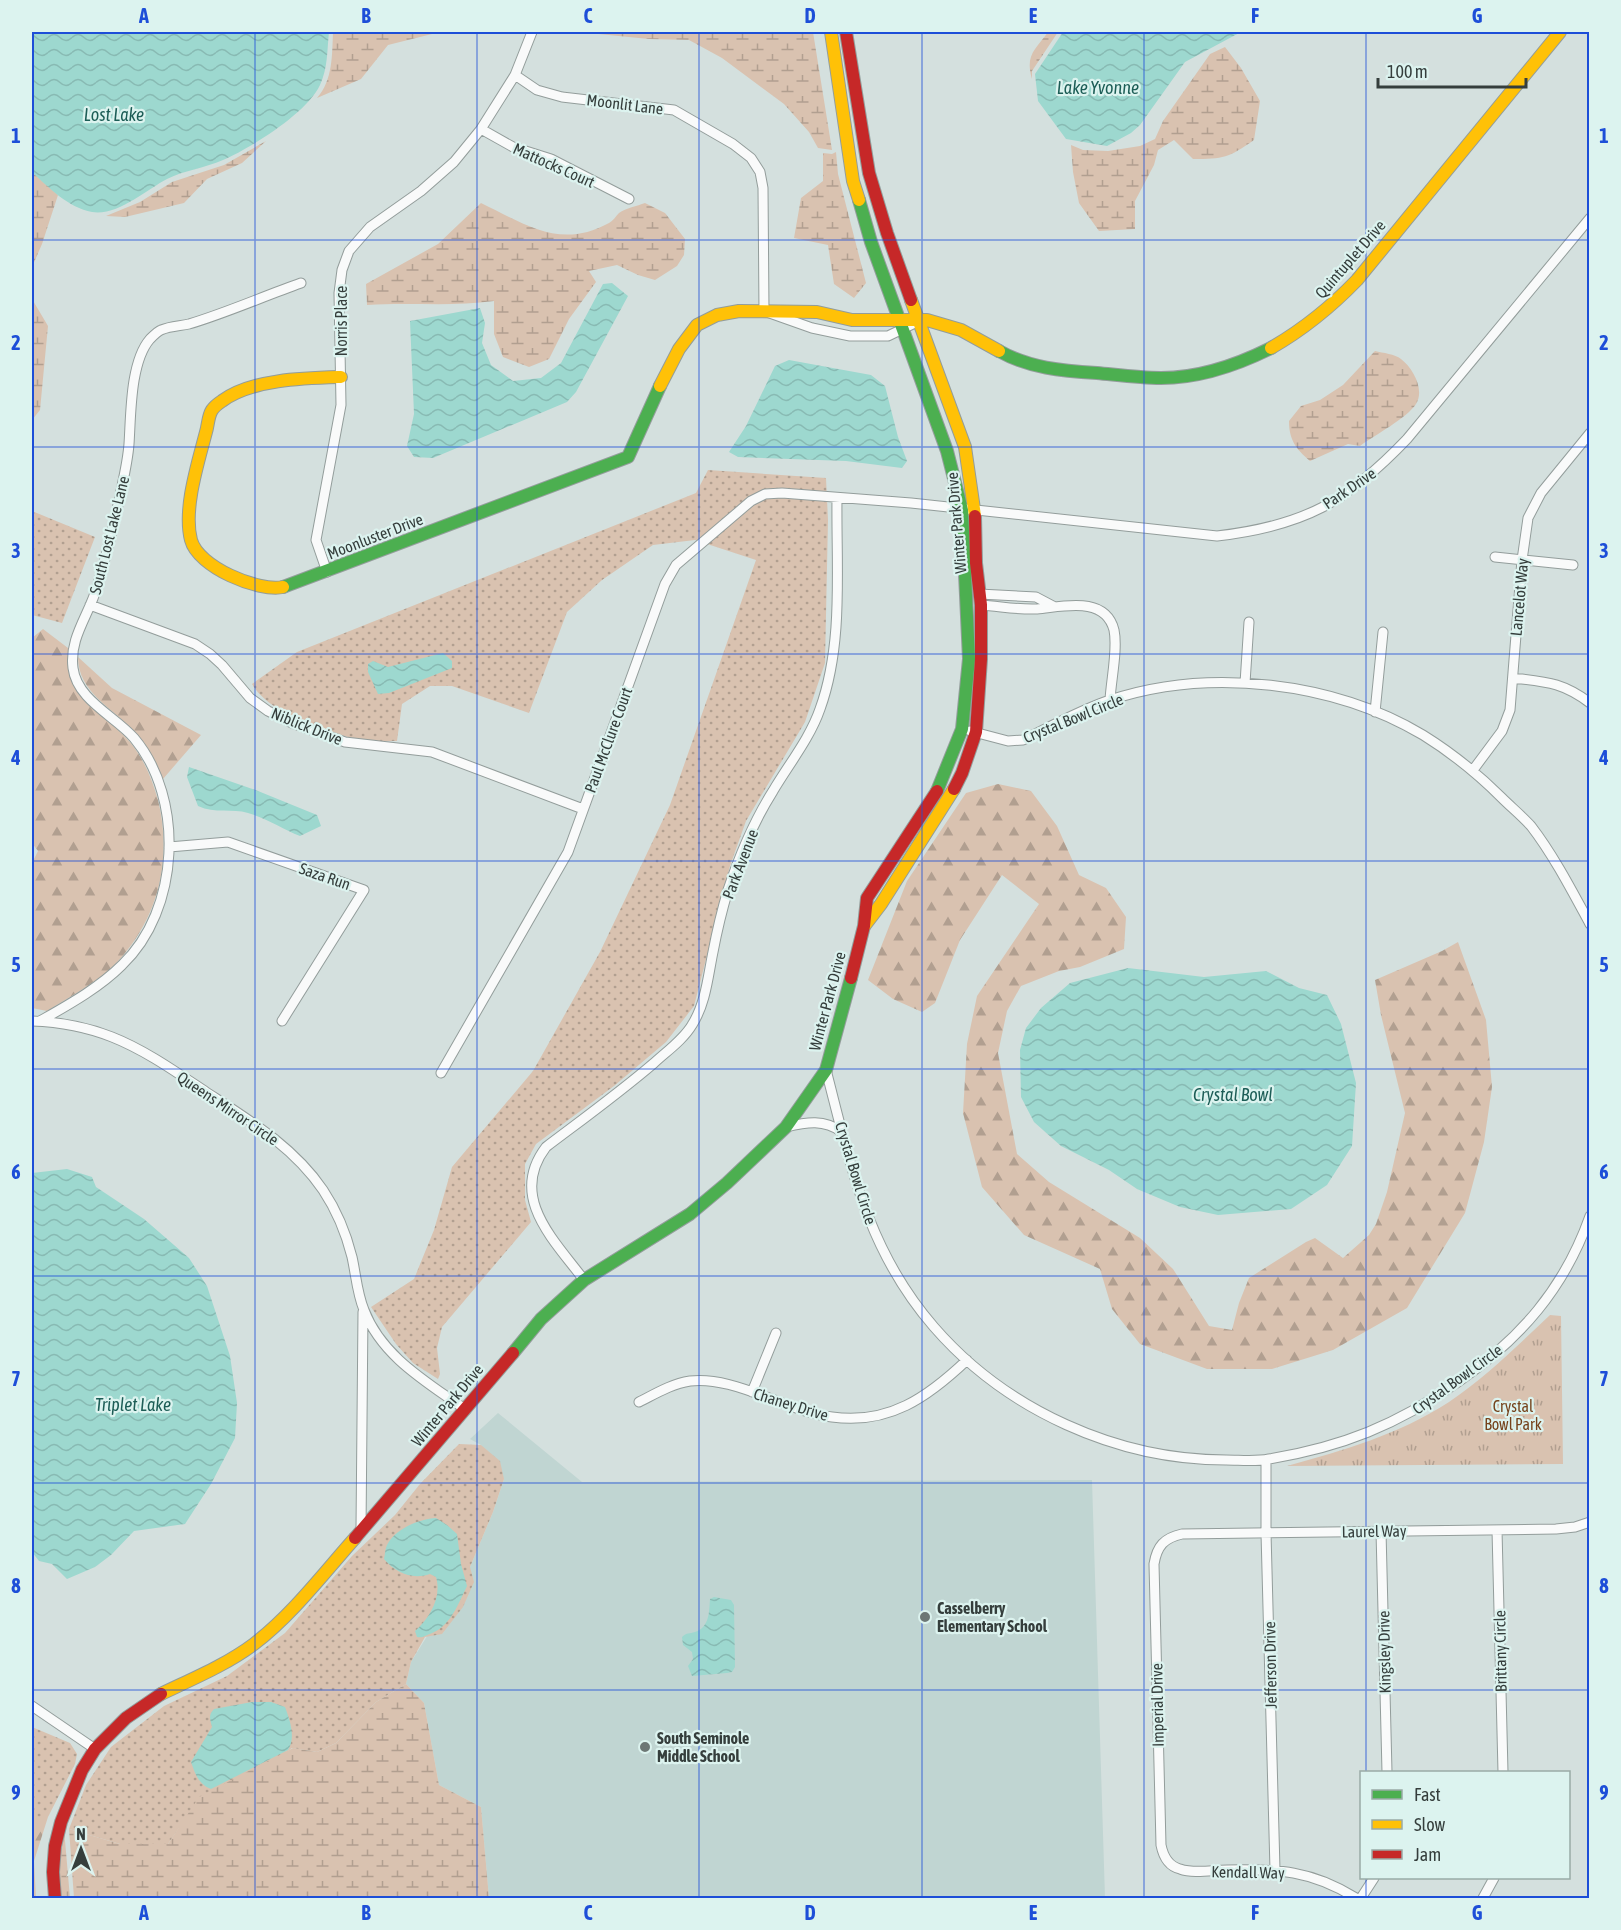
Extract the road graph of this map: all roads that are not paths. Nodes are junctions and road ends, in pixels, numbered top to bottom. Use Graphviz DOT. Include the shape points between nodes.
graph roads {
  1 [pos="532,32"];
  2 [pos="831,32"];
  3 [pos="846,32"];
  4 [pos="1560,32"];
  5 [pos="515,75"];
  6 [pos="481,129"];
  7 [pos="629,199"];
  8 [pos="1590,218"];
  9 [pos="301,283"];
  10 [pos="764,311"];
  11 [pos="852,320"];
  12 [pos="918,321"];
  13 [pos="901,324"];
  14 [pos="847,335"];
  15 [pos="341,376"];
  16 [pos="1590,433"];
  17 [pos="837,498"];
  18 [pos="969,510"];
  19 [pos="1495,557"];
  20 [pos="1522,560"];
  21 [pos="1573,565"];
  22 [pos="327,573"];
  23 [pos="980,599"];
  24 [pos="90,606"];
  25 [pos="1250,622"];
  26 [pos="1383,632"];
  27 [pos="1513,678"];
  28 [pos="1245,683"];
  29 [pos="1110,700"];
  30 [pos="1590,703"];
  31 [pos="1376,712"];
  32 [pos="962,729"];
  33 [pos="976,732"];
  34 [pos="1473,770"];
  35 [pos="583,809"];
  36 [pos="170,847"];
  37 [pos="1590,924"];
  38 [pos="864,926"];
  39 [pos="36,1021"];
  40 [pos="282,1021"];
  41 [pos="826,1070"];
  42 [pos="441,1073"];
  43 [pos="786,1127"];
  44 [pos="842,1132"];
  45 [pos="1590,1216"];
  46 [pos="1586,1237"];
  47 [pos="585,1280"];
  48 [pos="363,1310"];
  49 [pos="776,1333"];
  50 [pos="967,1360"];
  51 [pos="752,1392"];
  52 [pos="639,1402"];
  53 [pos="466,1410"];
  54 [pos="1266,1460"];
  55 [pos="1590,1522"];
  56 [pos="361,1529"];
  57 [pos="1497,1530"];
  58 [pos="1381,1531"];
  59 [pos="1266,1533"];
  60 [pos="1160,1545"];
  61 [pos="32,1706"];
  62 [pos="95,1749"];
  63 [pos="1387,1771"];
  64 [pos="1503,1771"];
  65 [pos="1171,1864"];
  66 [pos="1275,1870"];
  67 [pos="1373,1879"];
  68 [pos="1493,1879"];
  69 [pos="55,1899"];
  70 [pos="1356,1899"];
  71 [pos="1361,1899"];
  72 [pos="1483,1899"];
  1 -- 5 [label="street, Norris Place"];
  2 -- 13 [label="street, Winter Park Drive" via="853,181"];
  3 -- 12 [label="street, Winter Park Drive" via="869,173"];
  4 -- 12 [label="street, Quintuplet Drive" via="1349,288 1298,332 1241,363 1169,378 1057,370 1000,353 952,326"];
  5 -- 6 [label="street, Norris Place"];
  5 -- 10 [label="street, Moonlit Lane" via="537,90 562,97 674,110 752,158 764,188"];
  6 -- 7 [label="street, Mattocks Court"];
  6 -- 15 [label="street, Norris Place" via="454,162 370,227 349,251 339,293"];
  8 -- 18 [label="street, Park Drive" via="1407,439 1360,484 1332,503 1288,522 1253,532 1217,536"];
  9 -- 24 [label="street, South Lost Lake Lane" via="189,324 161,330 144,348 131,396 127,461 109,547"];
  10 -- 11 [label="street, Moonluster Drive" via="816,312"];
  10 -- 14 [label="street, Moonluster Drive"];
  10 -- 22 [label="street, Moonluster Drive" via="708,317 694,327 678,351 628,457"];
  11 -- 13 [label="street, Moonluster Drive"];
  11 -- 14 [label="street"];
  12 -- 13 [label="street, Quintuplet Drive"];
  12 -- 18 [label="street, Winter Park Drive" via="965,447"];
  13 -- 14 [label="street, Moonluster Drive" via="888,336"];
  13 -- 18 [label="street, Winter Park Drive"];
  15 -- 22 [label="street, Norris Place" via="341,405 316,540"];
  15 -- 22 [label="street, Moonluster Drive" via="300,378 250,388 218,402 212,411 189,509 191,543 225,574 276,589"];
  16 -- 20 [label="street, Lancelot Way" via="1541,493 1528,518"];
  17 -- 18 [label="street"];
  17 -- 35 [label="street, Paul McClure Court" via="765,494 751,501 676,565 665,584"];
  17 -- 47 [label="street, Park Avenue" via="836,639 830,677 820,711 746,844 717,931 699,1012 679,1041 626,1087 546,1146 531,1175 536,1212"];
  18 -- 23 [label="street, Winter Park Drive"];
  18 -- 32 [label="street, Winter Park Drive" via="969,659"];
  19 -- 20 [label="street"];
  20 -- 21 [label="street"];
  20 -- 27 [label="street, Lancelot Way"];
  23 -- 29 [label="street" via="1036,609 1078,605 1103,613 1113,627 1115,639"];
  23 -- 33 [label="street, Winter Park Drive"];
  24 -- 35 [label="street, Niblick Drive" via="195,644 222,665 250,698 292,723 345,742 432,752"];
  24 -- 36 [label="street, South Lost Lake Lane" via="73,650 77,683 133,738 147,758 167,815"];
  25 -- 28 [label="street"];
  26 -- 31 [label="street"];
  27 -- 30 [label="street" via="1570,689"];
  27 -- 34 [label="street, Lancelot Way" via="1510,710 1502,731"];
  28 -- 29 [label="street, Crystal Bowl Circle" via="1157,688"];
  28 -- 31 [label="street, Crystal Bowl Circle" via="1327,696"];
  29 -- 33 [label="street, Crystal Bowl Circle" via="1023,740 1008,741"];
  31 -- 34 [label="street, Crystal Bowl Circle" via="1423,735"];
  32 -- 33 [label="street, Crystal Bowl Circle"];
  32 -- 38 [label="street, Winter Park Drive" via="936,792 867,898"];
  33 -- 38 [label="street, Winter Park Drive" via="949,799"];
  34 -- 37 [label="street, Crystal Bowl Circle" via="1531,826"];
  35 -- 42 [label="street, Paul McClure Court" via="568,852"];
  36 -- 39 [label="street, South Lost Lake Lane" via="161,900 138,946 101,982"];
  36 -- 40 [label="street, Saza Run" via="228,842 364,890"];
  38 -- 41 [label="street, Winter Park Drive"];
  39 -- 48 [label="street, Queens Mirror Circle" via="111,1036 177,1072 279,1142 323,1190 340,1220"];
  41 -- 43 [label="street, Winter Park Drive"];
  41 -- 44 [label="street, Crystal Bowl Circle"];
  43 -- 44 [label="street" via="821,1122"];
  43 -- 47 [label="street, Winter Park Drive" via="690,1214"];
  44 -- 50 [label="street, Crystal Bowl Circle" via="864,1209 884,1253 934,1328"];
  45 -- 46 [label="street, Crystal Bowl Circle"];
  46 -- 54 [label="street, Crystal Bowl Circle" via="1533,1318 1468,1376 1428,1404 1356,1438"];
  47 -- 53 [label="street, Winter Park Drive" via="541,1319"];
  48 -- 53 [label="street, Queens Mirror Circle" via="390,1353"];
  48 -- 56 [label="street, Queens Mirror Circle"];
  49 -- 51 [label="street"];
  50 -- 51 [label="street, Chaney Drive" via="919,1400 862,1418 806,1412"];
  50 -- 54 [label="street, Crystal Bowl Circle" via="1052,1419 1121,1445 1198,1460"];
  51 -- 52 [label="street, Chaney Drive" via="716,1382 691,1381"];
  53 -- 56 [label="street, Winter Park Drive"];
  54 -- 59 [label="street, Jefferson Drive"];
  55 -- 57 [label="street, Laurel Way" via="1565,1528"];
  56 -- 62 [label="street, Winter Park Drive" via="296,1605 254,1644 153,1698"];
  57 -- 58 [label="street, Laurel Way"];
  57 -- 64 [label="street, Brittany Circle"];
  58 -- 59 [label="street, Laurel Way"];
  58 -- 63 [label="street, Kingsley Drive"];
  59 -- 60 [label="street, Laurel Way" via="1182,1534 1169,1537"];
  59 -- 66 [label="street, Jefferson Drive"];
  60 -- 65 [label="street, Imperial Drive" via="1154,1564 1161,1845"];
  61 -- 62 [label="street"];
  62 -- 69 [label="street, Winter Park Drive" via="61,1822 55,1846"];
  65 -- 66 [label="street, Kendall Way" via="1191,1871"];
  66 -- 70 [label="street, Kendall Way" via="1320,1879"];
  67 -- 71 [label="street"];
  68 -- 72 [label="street"];
}
